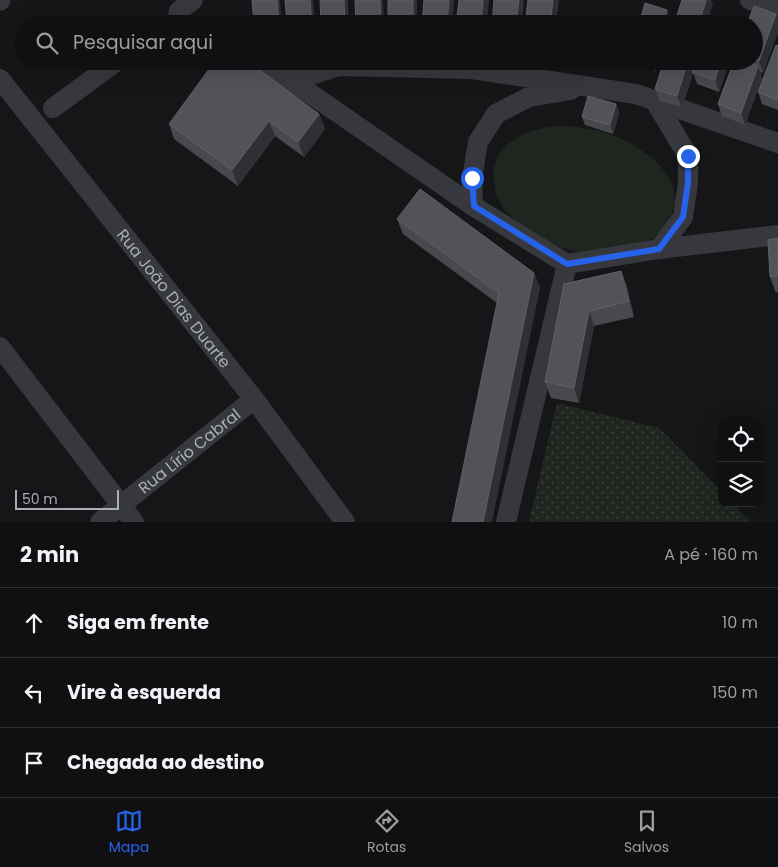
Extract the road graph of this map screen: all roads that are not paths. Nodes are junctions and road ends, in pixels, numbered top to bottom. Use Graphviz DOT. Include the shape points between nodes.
graph roads {
  1 [pos="193,0"];
  2 [pos="750,0"];
  3 [pos="778,6"];
  4 [pos="178,15"];
  5 [pos="105,70"];
  6 [pos="272,70"];
  7 [pos="327,70"];
  8 [pos="478,70"];
  9 [pos="0,79"];
  10 [pos="292,82"];
  11 [pos="588,87"];
  12 [pos="655,101"];
  13 [pos="53,108"];
  14 [pos="778,142"];
  15 [pos="474,206"];
  16 [pos="778,235"];
  17 [pos="659,249"];
  18 [pos="567,264"];
  19 [pos="0,346"];
  20 [pos="254,399"];
  21 [pos="121,506"];
  22 [pos="100,522"];
  23 [pos="134,522"];
  24 [pos="345,522"];
  25 [pos="506,522"];
  1 -- 4 [label="street" via="179,10"];
  2 -- 3 [label="street"];
  5 -- 13 [label="street"];
  6 -- 10 [label="street"];
  7 -- 10 [label="street"];
  8 -- 11 [label="street"];
  9 -- 20 [label="street, Rua João Dias Duarte"];
  10 -- 15 [label="street"];
  11 -- 12 [label="street" via="636,94"];
  11 -- 15 [label="street" via="529,97 496,114 478,142 472,178"];
  12 -- 14 [label="street"];
  12 -- 17 [label="street" via="688,156 683,217"];
  15 -- 18 [label="street"];
  16 -- 17 [label="street"];
  17 -- 18 [label="street"];
  18 -- 25 [label="street"];
  19 -- 21 [label="street"];
  20 -- 21 [label="street, Rua Lírio Cabral"];
  20 -- 24 [label="street, Rua João Dias Duarte"];
  21 -- 22 [label="street, Rua Lírio Cabral"];
  21 -- 23 [label="street"];
}
